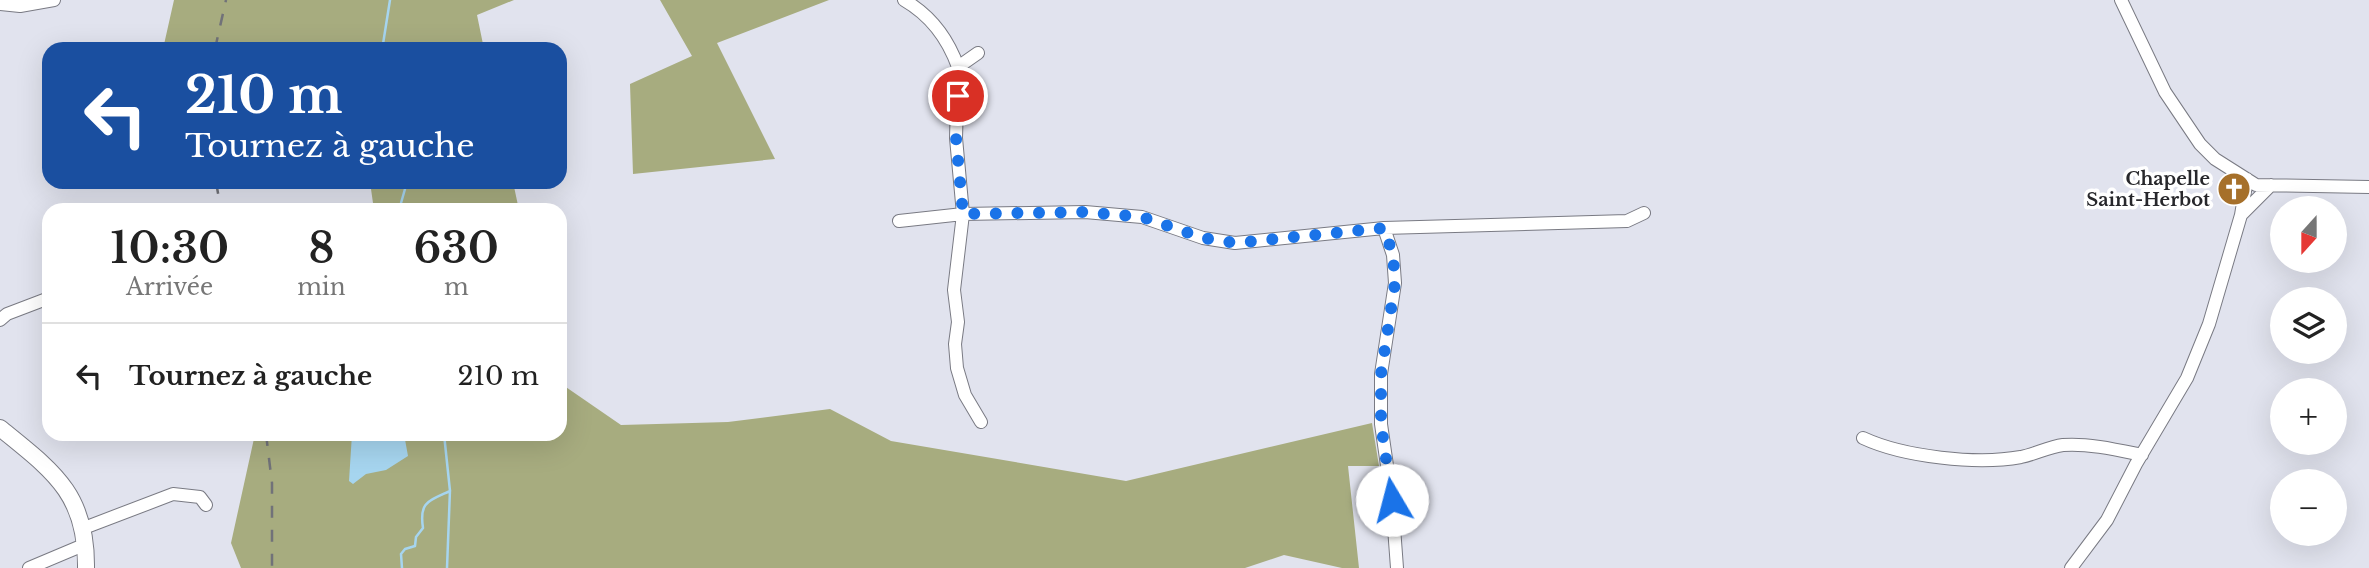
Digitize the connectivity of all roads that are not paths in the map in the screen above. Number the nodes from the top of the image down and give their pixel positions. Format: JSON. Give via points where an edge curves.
{"nodes":[{"id":1,"x":54,"y":0,"type":"edge"},
{"id":2,"x":904,"y":0,"type":"edge"},
{"id":3,"x":2121,"y":0,"type":"edge"},
{"id":4,"x":0,"y":5,"type":"edge"},
{"id":5,"x":978,"y":53,"type":"dead end"},
{"id":6,"x":958,"y":67,"type":"junction"},
{"id":7,"x":2251,"y":182,"type":"junction"},
{"id":8,"x":2270,"y":185,"type":"junction"},
{"id":9,"x":2369,"y":187,"type":"edge"},
{"id":10,"x":1644,"y":213,"type":"dead end"},
{"id":11,"x":963,"y":214,"type":"junction"},
{"id":12,"x":2241,"y":215,"type":"junction"},
{"id":13,"x":899,"y":221,"type":"dead end"},
{"id":14,"x":1384,"y":228,"type":"junction"},
{"id":15,"x":42,"y":301,"type":"edge"},
{"id":16,"x":0,"y":320,"type":"edge"},
{"id":17,"x":981,"y":422,"type":"dead end"},
{"id":18,"x":0,"y":428,"type":"edge"},
{"id":19,"x":1863,"y":438,"type":"dead end"},
{"id":20,"x":2142,"y":455,"type":"junction"},
{"id":21,"x":206,"y":505,"type":"dead end"},
{"id":22,"x":85,"y":536,"type":"junction"},
{"id":23,"x":29,"y":568,"type":"edge"},
{"id":24,"x":86,"y":568,"type":"edge"},
{"id":25,"x":1397,"y":568,"type":"edge"},
{"id":26,"x":2071,"y":568,"type":"edge"}],
"edges":[{"from":1,"to":4,"type":"street"},
{"from":2,"to":6,"type":"street","via":[[927,16]]},
{"from":3,"to":7,"type":"street","via":[[2185,124],[2215,159]]},
{"from":5,"to":6,"type":"street"},
{"from":6,"to":11,"type":"street","via":[[956,138]]},
{"from":7,"to":8,"type":"street"},
{"from":7,"to":12,"type":"street"},
{"from":8,"to":9,"type":"street"},
{"from":8,"to":12,"type":"street"},
{"from":10,"to":14,"type":"street","via":[[1627,221]]},
{"from":11,"to":13,"type":"street"},
{"from":11,"to":14,"type":"street","via":[[1085,212],[1142,217],[1203,238],[1235,243]]},
{"from":11,"to":17,"type":"street","via":[[954,290],[957,368],[965,395]]},
{"from":12,"to":20,"type":"street","via":[[2205,335],[2187,378]]},
{"from":14,"to":25,"type":"street","via":[[1393,255],[1395,283],[1381,374],[1381,424]]},
{"from":15,"to":16,"type":"street"},
{"from":18,"to":22,"type":"main road","via":[[60,481],[73,500]]},
{"from":19,"to":20,"type":"street","via":[[1903,450],[1984,459],[2020,457],[2061,445]]},
{"from":20,"to":26,"type":"street","via":[[2107,520]]},
{"from":21,"to":22,"type":"street","via":[[200,497],[173,494]]},
{"from":22,"to":23,"type":"street"},
{"from":22,"to":24,"type":"main road"}]}
